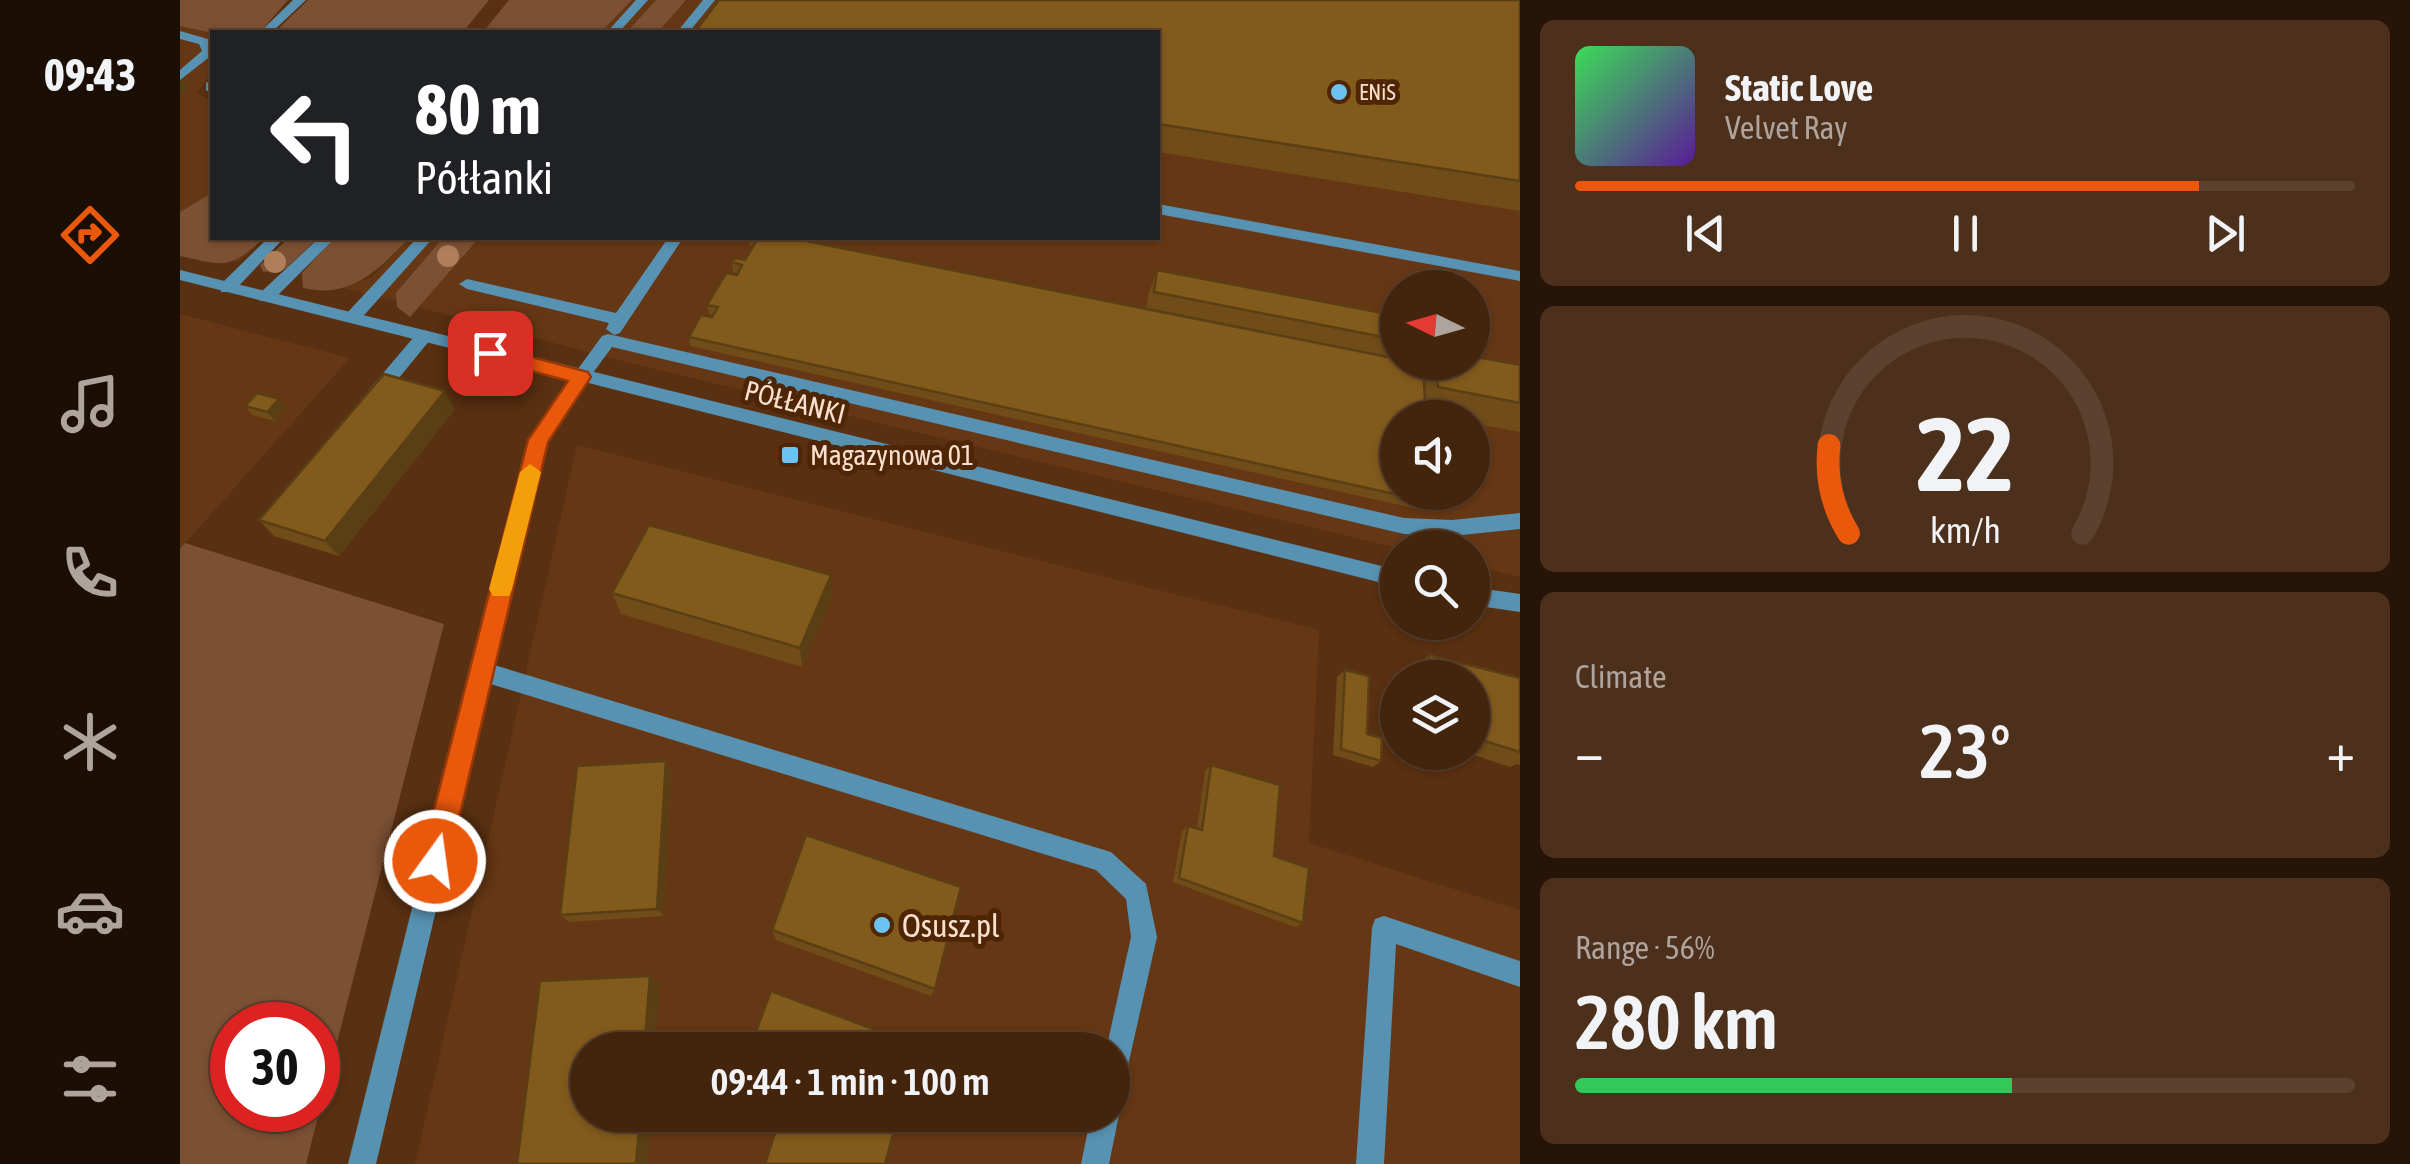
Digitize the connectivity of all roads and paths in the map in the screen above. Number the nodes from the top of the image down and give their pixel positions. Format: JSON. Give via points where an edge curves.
{"nodes":[{"id":1,"x":300,"y":0,"type":"edge"},
{"id":2,"x":642,"y":0,"type":"edge"},
{"id":3,"x":708,"y":0,"type":"edge"},
{"id":4,"x":268,"y":30,"type":"edge"},
{"id":5,"x":615,"y":30,"type":"edge"},
{"id":6,"x":686,"y":30,"type":"edge"},
{"id":7,"x":180,"y":35,"type":"edge"},
{"id":8,"x":180,"y":76,"type":"edge"},
{"id":9,"x":1160,"y":209,"type":"edge"},
{"id":10,"x":274,"y":240,"type":"edge"},
{"id":11,"x":326,"y":240,"type":"edge"},
{"id":12,"x":423,"y":240,"type":"edge"},
{"id":13,"x":674,"y":240,"type":"edge"},
{"id":14,"x":180,"y":275,"type":"edge"},
{"id":15,"x":1520,"y":276,"type":"edge"},
{"id":16,"x":466,"y":284,"type":"dead end"},
{"id":17,"x":227,"y":288,"type":"junction"},
{"id":18,"x":266,"y":297,"type":"junction"},
{"id":19,"x":352,"y":318,"type":"junction"},
{"id":20,"x":620,"y":320,"type":"junction"},
{"id":21,"x":424,"y":336,"type":"junction"},
{"id":22,"x":608,"y":340,"type":"junction"},
{"id":23,"x":581,"y":377,"type":"junction"},
{"id":24,"x":365,"y":407,"type":"edge"},
{"id":25,"x":1520,"y":522,"type":"edge"},
{"id":26,"x":1380,"y":575,"type":"edge"},
{"id":27,"x":1490,"y":599,"type":"edge"},
{"id":28,"x":1520,"y":603,"type":"edge"},
{"id":29,"x":481,"y":671,"type":"junction"},
{"id":30,"x":1520,"y":974,"type":"edge"},
{"id":31,"x":1123,"y":1032,"type":"edge"},
{"id":32,"x":1102,"y":1132,"type":"edge"},
{"id":33,"x":362,"y":1164,"type":"edge"},
{"id":34,"x":1095,"y":1164,"type":"edge"},
{"id":35,"x":1370,"y":1164,"type":"edge"}],
"edges":[{"from":1,"to":4,"type":"street"},
{"from":2,"to":5,"type":"street"},
{"from":3,"to":6,"type":"street"},
{"from":7,"to":8,"type":"street","via":[[204,42],[208,52]]},
{"from":9,"to":15,"type":"street"},
{"from":10,"to":17,"type":"street"},
{"from":11,"to":18,"type":"street"},
{"from":12,"to":19,"type":"street"},
{"from":13,"to":20,"type":"street"},
{"from":14,"to":17,"type":"street","name":"PÓŁŁANKI"},
{"from":16,"to":20,"type":"street"},
{"from":17,"to":18,"type":"street","name":"PÓŁŁANKI"},
{"from":18,"to":19,"type":"street","name":"PÓŁŁANKI"},
{"from":19,"to":21,"type":"street","name":"PÓŁŁANKI"},
{"from":20,"to":22,"type":"street"},
{"from":21,"to":23,"type":"street","name":"PÓŁŁANKI"},
{"from":21,"to":24,"type":"street"},
{"from":22,"to":23,"type":"street"},
{"from":22,"to":25,"type":"street","via":[[1404,526]]},
{"from":23,"to":26,"type":"street","name":"PÓŁŁANKI"},
{"from":23,"to":29,"type":"street","via":[[538,440]]},
{"from":27,"to":28,"type":"street"},
{"from":29,"to":31,"type":"street","via":[[1103,860],[1137,894],[1144,937]]},
{"from":29,"to":33,"type":"street"},
{"from":30,"to":35,"type":"street","via":[[1384,928]]},
{"from":32,"to":34,"type":"street"}]}
